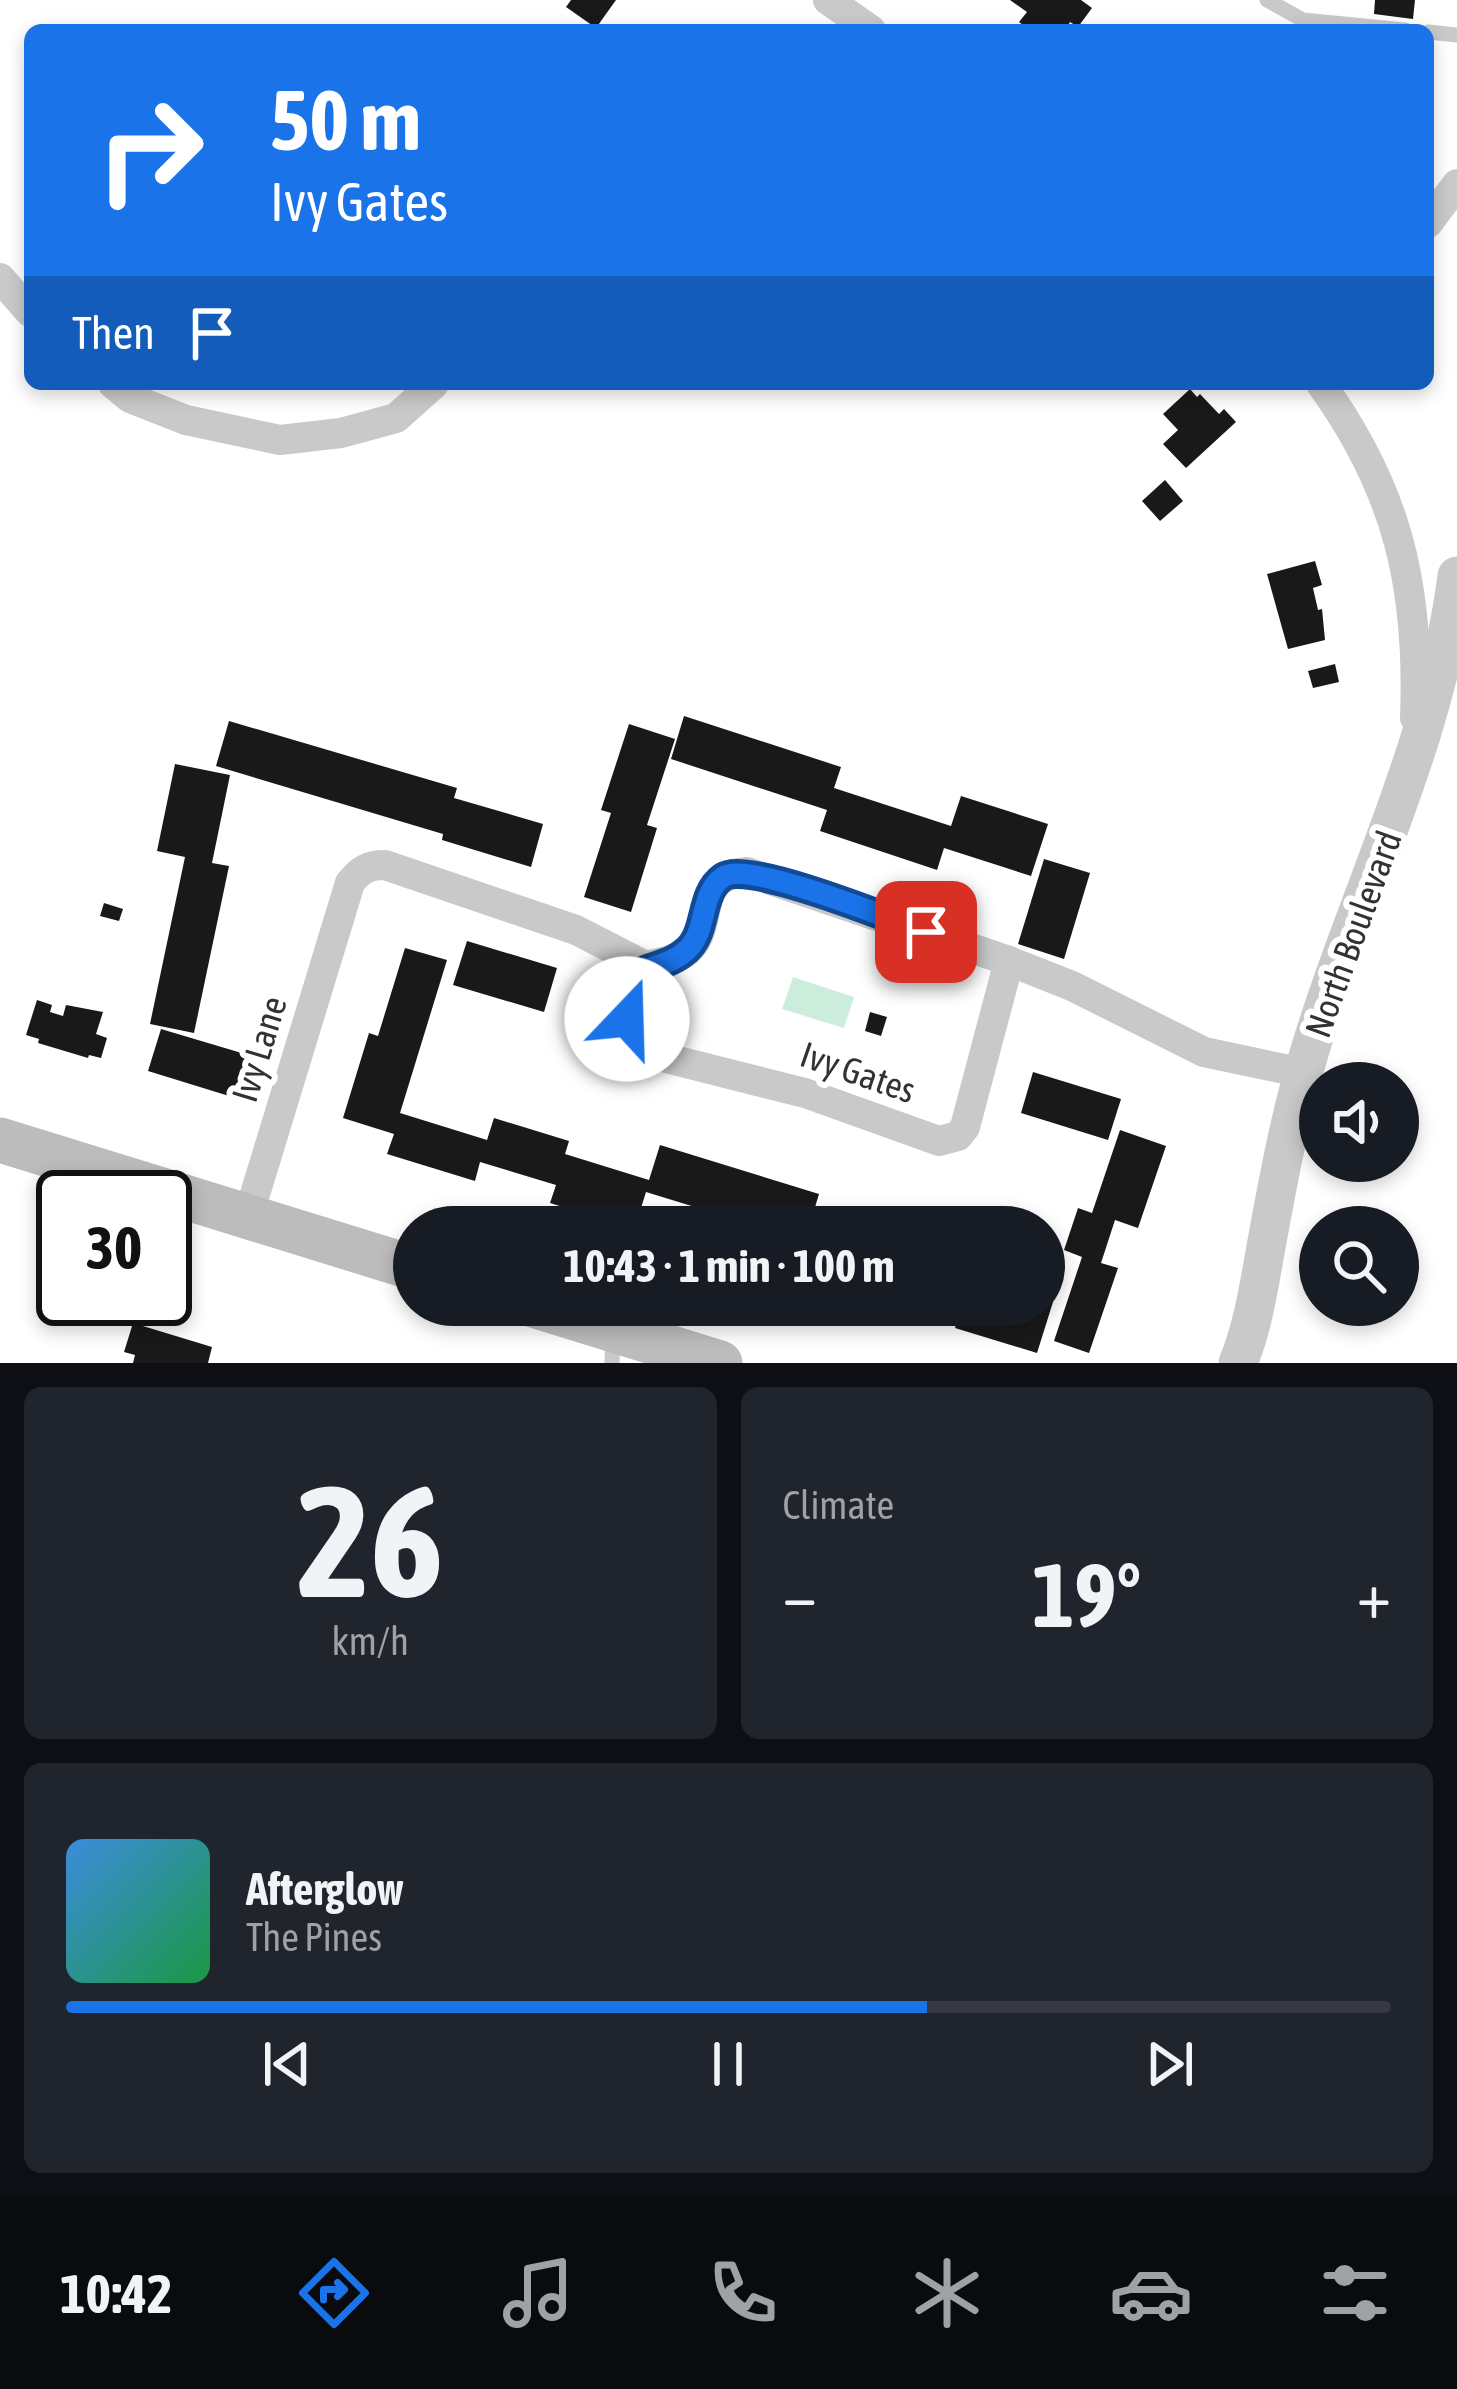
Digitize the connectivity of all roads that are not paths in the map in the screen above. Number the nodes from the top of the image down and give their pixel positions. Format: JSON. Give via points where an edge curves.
{"nodes":[{"id":1,"x":828,"y":0,"type":"edge"},
{"id":2,"x":1267,"y":0,"type":"edge"},
{"id":3,"x":862,"y":24,"type":"edge"},
{"id":4,"x":1344,"y":24,"type":"edge"},
{"id":5,"x":1457,"y":184,"type":"edge"},
{"id":6,"x":1434,"y":215,"type":"edge"},
{"id":7,"x":0,"y":278,"type":"edge"},
{"id":8,"x":24,"y":305,"type":"edge"},
{"id":9,"x":120,"y":390,"type":"edge"},
{"id":10,"x":427,"y":390,"type":"edge"},
{"id":11,"x":1325,"y":390,"type":"edge"},
{"id":12,"x":1457,"y":576,"type":"edge"},
{"id":13,"x":1414,"y":760,"type":"junction"},
{"id":14,"x":1009,"y":961,"type":"junction"},
{"id":15,"x":646,"y":966,"type":"junction"},
{"id":16,"x":1307,"y":1062,"type":"edge"},
{"id":17,"x":1299,"y":1071,"type":"edge"},
{"id":18,"x":1299,"y":1096,"type":"edge"},
{"id":19,"x":0,"y":1140,"type":"edge"},
{"id":20,"x":248,"y":1216,"type":"junction"},
{"id":21,"x":393,"y":1261,"type":"edge"},
{"id":22,"x":574,"y":1326,"type":"edge"},
{"id":23,"x":613,"y":1346,"type":"edge"},
{"id":24,"x":720,"y":1363,"type":"edge"},
{"id":25,"x":1238,"y":1363,"type":"edge"}],
"edges":[{"from":1,"to":3,"type":"street"},
{"from":2,"to":4,"type":"lane","via":[[1303,20]]},
{"from":5,"to":6,"type":"street"},
{"from":7,"to":8,"type":"street"},
{"from":9,"to":10,"type":"street","via":[[186,420],[280,440],[396,418]]},
{"from":11,"to":13,"type":"street","via":[[1376,472],[1395,521],[1412,621]]},
{"from":12,"to":13,"type":"street","name":"North Boulevard"},
{"from":13,"to":16,"type":"street","name":"North Boulevard"},
{"from":14,"to":15,"type":"street","via":[[732,872],[711,889],[696,940],[682,955]]},
{"from":14,"to":15,"type":"street","name":"Ivy Gates","via":[[965,1126],[939,1141],[646,1049],[627,1019],[627,1001]]},
{"from":14,"to":17,"type":"street","via":[[1190,1046]]},
{"from":15,"to":20,"type":"street","name":"Ivy Lane","via":[[576,930],[385,865],[359,872]]},
{"from":18,"to":25,"type":"street","name":"North Boulevard"},
{"from":19,"to":20,"type":"main road"},
{"from":20,"to":21,"type":"main road"},
{"from":22,"to":23,"type":"main road"},
{"from":23,"to":24,"type":"main road"}]}
